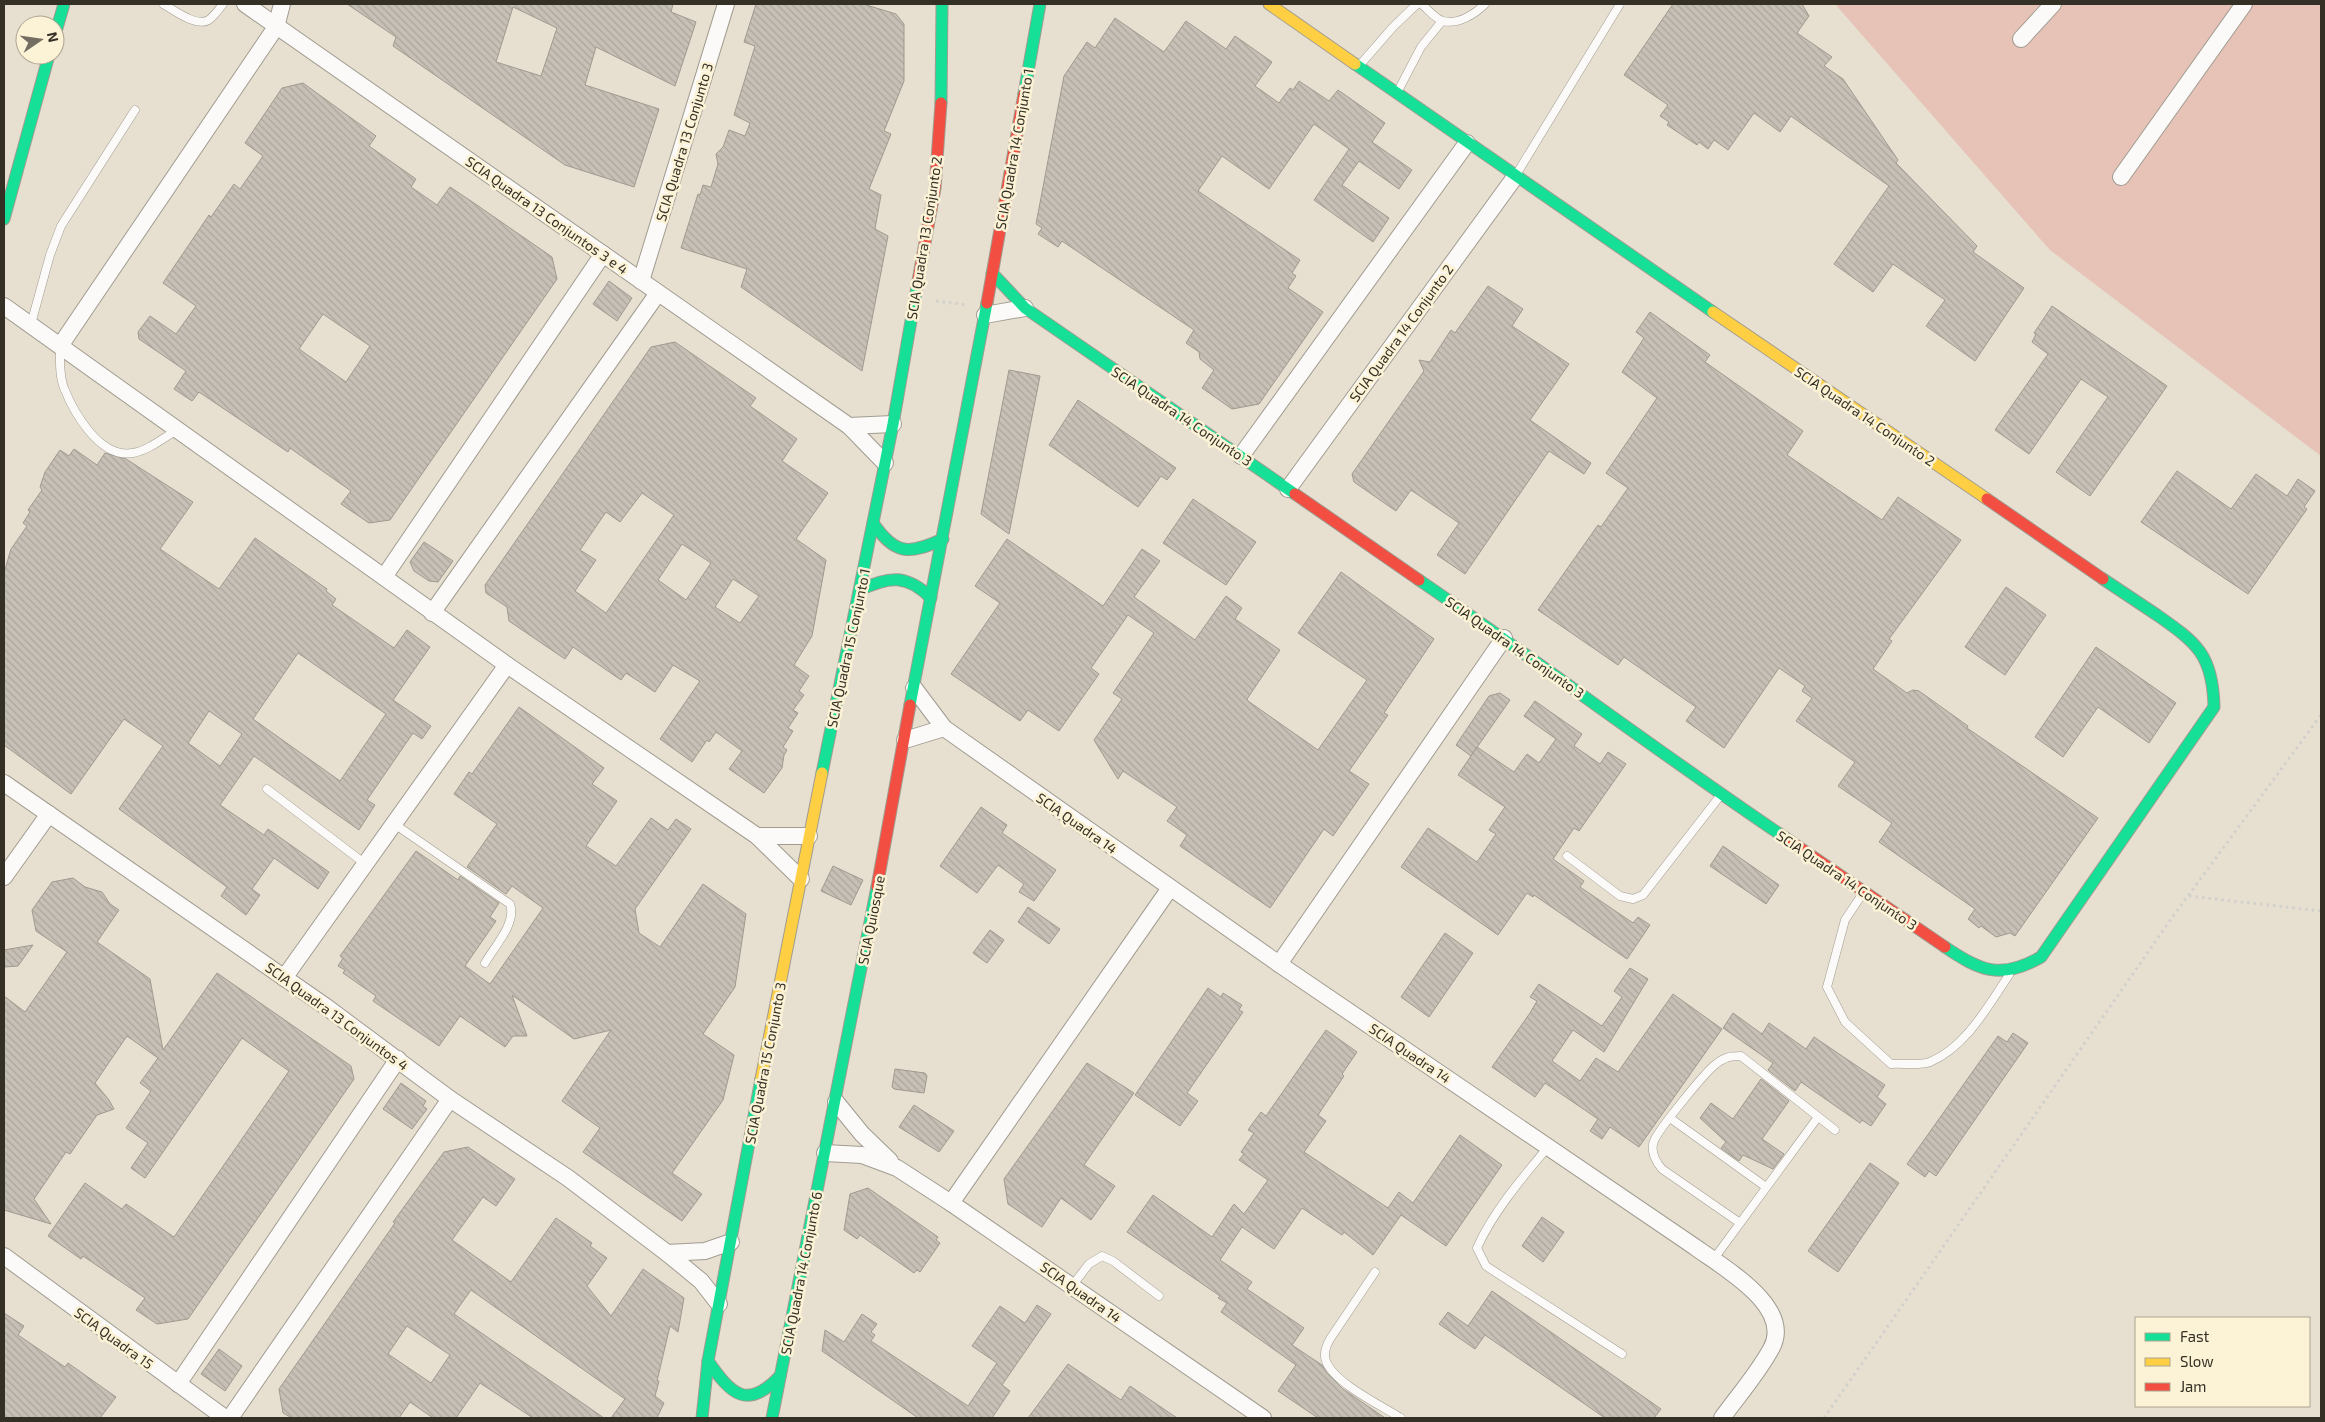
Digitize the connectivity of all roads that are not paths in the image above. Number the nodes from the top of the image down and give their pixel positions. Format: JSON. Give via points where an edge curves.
{"nodes":[{"id":1,"x":163,"y":4,"type":"edge"},
{"id":2,"x":223,"y":4,"type":"edge"},
{"id":3,"x":245,"y":4,"type":"edge"},
{"id":4,"x":282,"y":4,"type":"edge"},
{"id":5,"x":726,"y":4,"type":"edge"},
{"id":6,"x":1040,"y":4,"type":"edge"},
{"id":7,"x":1269,"y":4,"type":"edge"},
{"id":8,"x":1419,"y":4,"type":"edge"},
{"id":9,"x":1485,"y":4,"type":"edge"},
{"id":10,"x":1620,"y":4,"type":"edge"},
{"id":11,"x":2053,"y":4,"type":"edge"},
{"id":12,"x":2244,"y":4,"type":"edge"},
{"id":13,"x":938,"y":6,"type":"edge"},
{"id":14,"x":1442,"y":21,"type":"junction"},
{"id":15,"x":276,"y":27,"type":"junction"},
{"id":16,"x":2021,"y":40,"type":"dead end"},
{"id":17,"x":47,"y":65,"type":"edge"},
{"id":18,"x":1359,"y":66,"type":"junction"},
{"id":19,"x":1397,"y":93,"type":"junction"},
{"id":20,"x":135,"y":110,"type":"dead end"},
{"id":21,"x":1467,"y":143,"type":"junction"},
{"id":22,"x":1515,"y":177,"type":"junction"},
{"id":23,"x":2121,"y":177,"type":"dead end"},
{"id":24,"x":4,"y":219,"type":"edge"},
{"id":25,"x":603,"y":254,"type":"junction"},
{"id":26,"x":992,"y":273,"type":"junction"},
{"id":27,"x":641,"y":281,"type":"junction"},
{"id":28,"x":658,"y":294,"type":"junction"},
{"id":29,"x":4,"y":306,"type":"edge"},
{"id":30,"x":1025,"y":308,"type":"junction"},
{"id":31,"x":986,"y":311,"type":"junction"},
{"id":32,"x":31,"y":324,"type":"junction"},
{"id":33,"x":60,"y":346,"type":"junction"},
{"id":34,"x":893,"y":424,"type":"junction"},
{"id":35,"x":849,"y":426,"type":"junction"},
{"id":36,"x":177,"y":430,"type":"junction"},
{"id":37,"x":890,"y":440,"type":"joint"},
{"id":38,"x":1240,"y":456,"type":"junction"},
{"id":39,"x":885,"y":463,"type":"junction"},
{"id":40,"x":1288,"y":489,"type":"junction"},
{"id":41,"x":873,"y":522,"type":"junction"},
{"id":42,"x":943,"y":538,"type":"junction"},
{"id":43,"x":384,"y":577,"type":"junction"},
{"id":44,"x":860,"y":590,"type":"junction"},
{"id":45,"x":932,"y":598,"type":"junction"},
{"id":46,"x":432,"y":613,"type":"junction"},
{"id":47,"x":1504,"y":638,"type":"junction"},
{"id":48,"x":507,"y":666,"type":"junction"},
{"id":49,"x":914,"y":688,"type":"junction"},
{"id":50,"x":944,"y":728,"type":"junction"},
{"id":51,"x":905,"y":740,"type":"junction"},
{"id":52,"x":4,"y":783,"type":"edge"},
{"id":53,"x":267,"y":790,"type":"dead end"},
{"id":54,"x":1721,"y":794,"type":"junction"},
{"id":55,"x":50,"y":814,"type":"junction"},
{"id":56,"x":393,"y":823,"type":"junction"},
{"id":57,"x":756,"y":836,"type":"junction"},
{"id":58,"x":809,"y":836,"type":"junction"},
{"id":59,"x":806,"y":855,"type":"joint"},
{"id":60,"x":1566,"y":856,"type":"dead end"},
{"id":61,"x":364,"y":863,"type":"junction"},
{"id":62,"x":4,"y":877,"type":"edge"},
{"id":63,"x":801,"y":879,"type":"junction"},
{"id":64,"x":1170,"y":888,"type":"junction"},
{"id":65,"x":1864,"y":892,"type":"junction"},
{"id":66,"x":485,"y":963,"type":"dead end"},
{"id":67,"x":1279,"y":964,"type":"junction"},
{"id":68,"x":2011,"y":971,"type":"junction"},
{"id":69,"x":284,"y":978,"type":"junction"},
{"id":70,"x":398,"y":1059,"type":"junction"},
{"id":71,"x":450,"y":1098,"type":"junction"},
{"id":72,"x":836,"y":1102,"type":"junction"},
{"id":73,"x":1818,"y":1117,"type":"junction"},
{"id":74,"x":1670,"y":1118,"type":"junction"},
{"id":75,"x":830,"y":1128,"type":"joint"},
{"id":76,"x":1835,"y":1130,"type":"dead end"},
{"id":77,"x":1548,"y":1147,"type":"junction"},
{"id":78,"x":825,"y":1153,"type":"junction"},
{"id":79,"x":897,"y":1168,"type":"junction"},
{"id":80,"x":1766,"y":1187,"type":"junction"},
{"id":81,"x":951,"y":1203,"type":"junction"},
{"id":82,"x":1740,"y":1223,"type":"junction"},
{"id":83,"x":731,"y":1242,"type":"junction"},
{"id":84,"x":667,"y":1253,"type":"junction"},
{"id":85,"x":4,"y":1256,"type":"edge"},
{"id":86,"x":1713,"y":1260,"type":"junction"},
{"id":87,"x":1375,"y":1272,"type":"dead end"},
{"id":88,"x":1072,"y":1286,"type":"junction"},
{"id":89,"x":1159,"y":1296,"type":"dead end"},
{"id":90,"x":719,"y":1304,"type":"junction"},
{"id":91,"x":1622,"y":1354,"type":"dead end"},
{"id":92,"x":708,"y":1361,"type":"junction"},
{"id":93,"x":780,"y":1376,"type":"junction"},
{"id":94,"x":178,"y":1384,"type":"junction"},
{"id":95,"x":225,"y":1418,"type":"edge"},
{"id":96,"x":230,"y":1418,"type":"edge"},
{"id":97,"x":702,"y":1418,"type":"edge"},
{"id":98,"x":772,"y":1418,"type":"edge"},
{"id":99,"x":1263,"y":1418,"type":"edge"},
{"id":100,"x":1401,"y":1418,"type":"edge"},
{"id":101,"x":1722,"y":1418,"type":"edge"}],
"edges":[{"from":1,"to":2,"type":"lane","via":[[204,22]]},
{"from":3,"to":15,"type":"street","name":"SCIA Quadra 13 Conjuntos 3 e 4"},
{"from":4,"to":15,"type":"street"},
{"from":5,"to":27,"type":"street","name":"SCIA Quadra 13 Conjunto 3"},
{"from":6,"to":26,"type":"main road","name":"SCIA Quadra 14 Conjunto 1"},
{"from":7,"to":18,"type":"main road","name":"SCIA Quadra 14 Conjunto 2"},
{"from":8,"to":14,"type":"lane"},
{"from":8,"to":18,"type":"lane","via":[[1393,27]]},
{"from":9,"to":14,"type":"lane","via":[[1459,20]]},
{"from":10,"to":22,"type":"lane"},
{"from":11,"to":16,"type":"street"},
{"from":12,"to":23,"type":"street"},
{"from":13,"to":34,"type":"main road","name":"SCIA Quadra 13 Conjunto 2","via":[[941,114],[935,188]]},
{"from":14,"to":19,"type":"lane","via":[[1422,48]]},
{"from":15,"to":25,"type":"street","name":"SCIA Quadra 13 Conjuntos 3 e 4"},
{"from":15,"to":33,"type":"street"},
{"from":17,"to":24,"type":"main road"},
{"from":18,"to":19,"type":"main road","name":"SCIA Quadra 14 Conjunto 2"},
{"from":19,"to":21,"type":"main road","name":"SCIA Quadra 14 Conjunto 2"},
{"from":20,"to":32,"type":"lane","via":[[61,226]]},
{"from":21,"to":22,"type":"main road","name":"SCIA Quadra 14 Conjunto 2"},
{"from":21,"to":38,"type":"street"},
{"from":22,"to":40,"type":"street","name":"SCIA Quadra 14 Conjunto 2"},
{"from":22,"to":68,"type":"main road","name":"SCIA Quadra 14 Conjunto 2","via":[[2190,638],[2208,662],[2214,683],[2214,707],[2041,957],[2024,968]]},
{"from":25,"to":27,"type":"street","name":"SCIA Quadra 13 Conjuntos 3 e 4"},
{"from":25,"to":43,"type":"street"},
{"from":26,"to":30,"type":"main road","name":"SCIA Quadra 14 Conjunto 3"},
{"from":26,"to":31,"type":"main road","name":"SCIA Quadra 14 Conjunto 1"},
{"from":27,"to":28,"type":"street","name":"SCIA Quadra 13 Conjuntos 3 e 4"},
{"from":28,"to":35,"type":"street","name":"SCIA Quadra 13 Conjuntos 3 e 4"},
{"from":28,"to":46,"type":"street"},
{"from":29,"to":32,"type":"street"},
{"from":30,"to":31,"type":"street"},
{"from":30,"to":38,"type":"main road","name":"SCIA Quadra 14 Conjunto 3"},
{"from":31,"to":42,"type":"main road"},
{"from":32,"to":33,"type":"street"},
{"from":33,"to":36,"type":"street"},
{"from":33,"to":36,"type":"lane","via":[[64,388],[79,420],[95,439],[108,448],[130,453],[146,449]]},
{"from":34,"to":35,"type":"street"},
{"from":34,"to":37,"type":"main road","name":"SCIA Quadra 13 Conjunto 2"},
{"from":35,"to":39,"type":"street","name":"SCIA Quadra 13 Conjuntos 3 e 4"},
{"from":36,"to":43,"type":"street"},
{"from":37,"to":39,"type":"main road","name":"SCIA Quadra 15 Conjunto 1"},
{"from":38,"to":40,"type":"main road","name":"SCIA Quadra 14 Conjunto 3"},
{"from":39,"to":41,"type":"main road","name":"SCIA Quadra 15 Conjunto 1"},
{"from":40,"to":47,"type":"main road","name":"SCIA Quadra 14 Conjunto 3"},
{"from":41,"to":42,"type":"main road","via":[[883,539],[894,548],[910,551]]},
{"from":41,"to":44,"type":"main road","name":"SCIA Quadra 15 Conjunto 1"},
{"from":42,"to":45,"type":"main road"},
{"from":43,"to":46,"type":"street"},
{"from":44,"to":45,"type":"main road","via":[[875,582],[892,579],[911,581]]},
{"from":44,"to":58,"type":"main road","name":"SCIA Quadra 15 Conjunto 1"},
{"from":45,"to":49,"type":"main road"},
{"from":46,"to":48,"type":"street"},
{"from":47,"to":54,"type":"main road","name":"SCIA Quadra 14 Conjunto 3"},
{"from":47,"to":67,"type":"street"},
{"from":48,"to":56,"type":"street"},
{"from":48,"to":57,"type":"street"},
{"from":49,"to":50,"type":"street","name":"SCIA Quadra 14"},
{"from":49,"to":51,"type":"main road","name":"SCIA Quiosque"},
{"from":50,"to":51,"type":"street"},
{"from":50,"to":64,"type":"street","name":"SCIA Quadra 14"},
{"from":51,"to":72,"type":"main road","name":"SCIA Quiosque"},
{"from":52,"to":55,"type":"street","name":"SCIA Quadra 13 Conjuntos 4"},
{"from":53,"to":61,"type":"lane"},
{"from":54,"to":60,"type":"lane","via":[[1643,895],[1633,899],[1620,896]]},
{"from":54,"to":65,"type":"main road","name":"SCIA Quadra 14 Conjunto 3"},
{"from":55,"to":62,"type":"street"},
{"from":55,"to":69,"type":"street","name":"SCIA Quadra 13 Conjuntos 4"},
{"from":56,"to":61,"type":"street"},
{"from":56,"to":66,"type":"lane","via":[[510,904],[511,920]]},
{"from":57,"to":58,"type":"street"},
{"from":57,"to":63,"type":"street"},
{"from":58,"to":59,"type":"main road","name":"SCIA Quadra 15 Conjunto 1"},
{"from":59,"to":63,"type":"main road","name":"SCIA Quadra 15 Conjunto 3"},
{"from":61,"to":69,"type":"street"},
{"from":63,"to":83,"type":"main road","name":"SCIA Quadra 15 Conjunto 3"},
{"from":64,"to":67,"type":"street","name":"SCIA Quadra 14"},
{"from":64,"to":81,"type":"street"},
{"from":65,"to":68,"type":"main road","name":"SCIA Quadra 14 Conjunto 3","via":[[1969,963],[1990,971]]},
{"from":65,"to":68,"type":"lane","via":[[1845,920],[1827,988],[1845,1022],[1891,1064],[1928,1063],[1951,1049],[1982,1016]]},
{"from":67,"to":77,"type":"street","name":"SCIA Quadra 14"},
{"from":69,"to":70,"type":"street","name":"SCIA Quadra 13 Conjuntos 4"},
{"from":70,"to":71,"type":"street","name":"SCIA Quadra 13 Conjuntos 4"},
{"from":70,"to":94,"type":"street"},
{"from":71,"to":84,"type":"street","name":"SCIA Quadra 13 Conjuntos 4","via":[[568,1178]]},
{"from":71,"to":96,"type":"street"},
{"from":72,"to":75,"type":"main road","name":"SCIA Quiosque"},
{"from":72,"to":79,"type":"street","name":"SCIA Quadra 14","via":[[862,1134]]},
{"from":73,"to":74,"type":"lane","via":[[1741,1056],[1729,1056],[1714,1065]]},
{"from":73,"to":76,"type":"lane"},
{"from":73,"to":80,"type":"lane"},
{"from":74,"to":80,"type":"lane"},
{"from":74,"to":82,"type":"lane","via":[[1653,1142],[1655,1160],[1672,1178]]},
{"from":75,"to":78,"type":"main road","name":"SCIA Quadra 14 Conjunto 6"},
{"from":77,"to":86,"type":"street","name":"SCIA Quadra 14"},
{"from":77,"to":91,"type":"lane","via":[[1483,1235],[1477,1248],[1486,1266]]},
{"from":78,"to":79,"type":"street","name":"SCIA Quadra 14","via":[[862,1155]]},
{"from":78,"to":93,"type":"main road","name":"SCIA Quadra 14 Conjunto 6"},
{"from":79,"to":81,"type":"street","name":"SCIA Quadra 14"},
{"from":80,"to":82,"type":"lane"},
{"from":81,"to":88,"type":"street","name":"SCIA Quadra 14"},
{"from":82,"to":86,"type":"lane"},
{"from":83,"to":84,"type":"street","via":[[705,1250]]},
{"from":83,"to":90,"type":"main road","name":"SCIA Quadra 15 Conjunto 3"},
{"from":84,"to":90,"type":"street","name":"SCIA Quadra 13 Conjuntos 4"},
{"from":85,"to":94,"type":"street","name":"SCIA Quadra 15"},
{"from":86,"to":101,"type":"street","name":"SCIA Quadra 14","via":[[1756,1292],[1769,1310],[1776,1328],[1772,1348]]},
{"from":87,"to":100,"type":"lane","via":[[1330,1339],[1325,1349],[1326,1361],[1347,1384]]},
{"from":88,"to":89,"type":"lane","via":[[1089,1264],[1102,1256]]},
{"from":88,"to":99,"type":"street","name":"SCIA Quadra 14"},
{"from":90,"to":92,"type":"main road","name":"SCIA Quadra 15 Conjunto 3"},
{"from":92,"to":93,"type":"main road","via":[[722,1382],[735,1393],[747,1396],[769,1391]]},
{"from":92,"to":97,"type":"main road","name":"SCIA Quadra 15 Conjunto 3"},
{"from":93,"to":98,"type":"main road","name":"SCIA Quadra 14 Conjunto 6"},
{"from":94,"to":95,"type":"street","name":"SCIA Quadra 15"}]}
